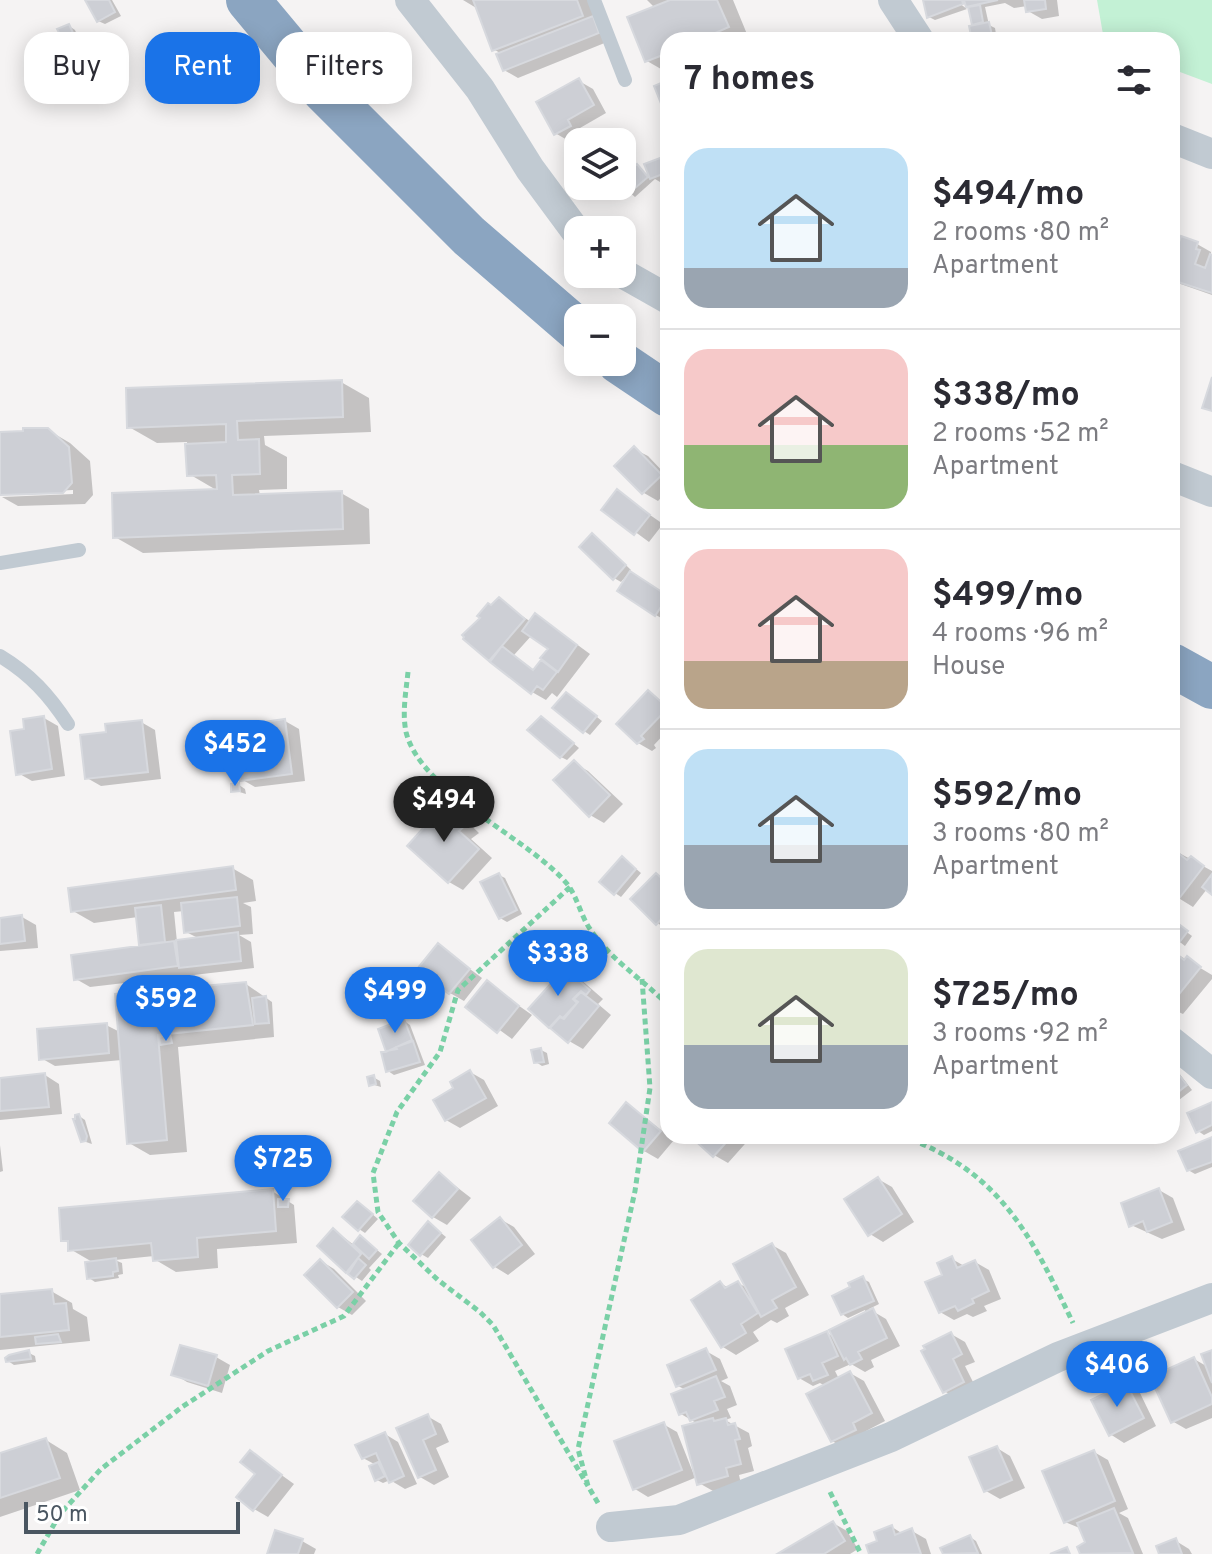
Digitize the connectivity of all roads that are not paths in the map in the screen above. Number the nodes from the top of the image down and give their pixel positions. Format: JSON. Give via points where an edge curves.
{"nodes":[{"id":1,"x":248,"y":0,"type":"edge"},
{"id":2,"x":410,"y":0,"type":"edge"},
{"id":3,"x":594,"y":0,"type":"edge"},
{"id":4,"x":893,"y":0,"type":"edge"},
{"id":5,"x":914,"y":32,"type":"edge"},
{"id":6,"x":625,"y":80,"type":"dead end"},
{"id":7,"x":1180,"y":141,"type":"edge"},
{"id":8,"x":1212,"y":154,"type":"edge"},
{"id":9,"x":565,"y":216,"type":"edge"},
{"id":10,"x":636,"y":281,"type":"edge"},
{"id":11,"x":660,"y":294,"type":"edge"},
{"id":12,"x":564,"y":319,"type":"edge"},
{"id":13,"x":636,"y":373,"type":"edge"},
{"id":14,"x":660,"y":390,"type":"edge"},
{"id":15,"x":1180,"y":479,"type":"edge"},
{"id":16,"x":1212,"y":492,"type":"edge"},
{"id":17,"x":79,"y":550,"type":"dead end"},
{"id":18,"x":0,"y":563,"type":"edge"},
{"id":19,"x":0,"y":656,"type":"edge"},
{"id":20,"x":1180,"y":669,"type":"edge"},
{"id":21,"x":1212,"y":687,"type":"edge"},
{"id":22,"x":68,"y":724,"type":"dead end"},
{"id":23,"x":1180,"y":1048,"type":"edge"},
{"id":24,"x":1212,"y":1074,"type":"edge"},
{"id":25,"x":1212,"y":1298,"type":"edge"},
{"id":26,"x":611,"y":1527,"type":"road end"}],
"edges":[{"from":1,"to":12,"type":"highway","via":[[324,91],[446,214]]},
{"from":2,"to":9,"type":"street","via":[[480,89]]},
{"from":3,"to":6,"type":"lane"},
{"from":4,"to":5,"type":"street"},
{"from":7,"to":8,"type":"street"},
{"from":10,"to":11,"type":"street"},
{"from":13,"to":14,"type":"highway"},
{"from":15,"to":16,"type":"street"},
{"from":17,"to":18,"type":"lane"},
{"from":19,"to":22,"type":"lane","via":[[49,694]]},
{"from":20,"to":21,"type":"highway"},
{"from":23,"to":24,"type":"street"},
{"from":25,"to":26,"type":"street","via":[[1058,1357],[891,1437],[679,1520]]}]}
